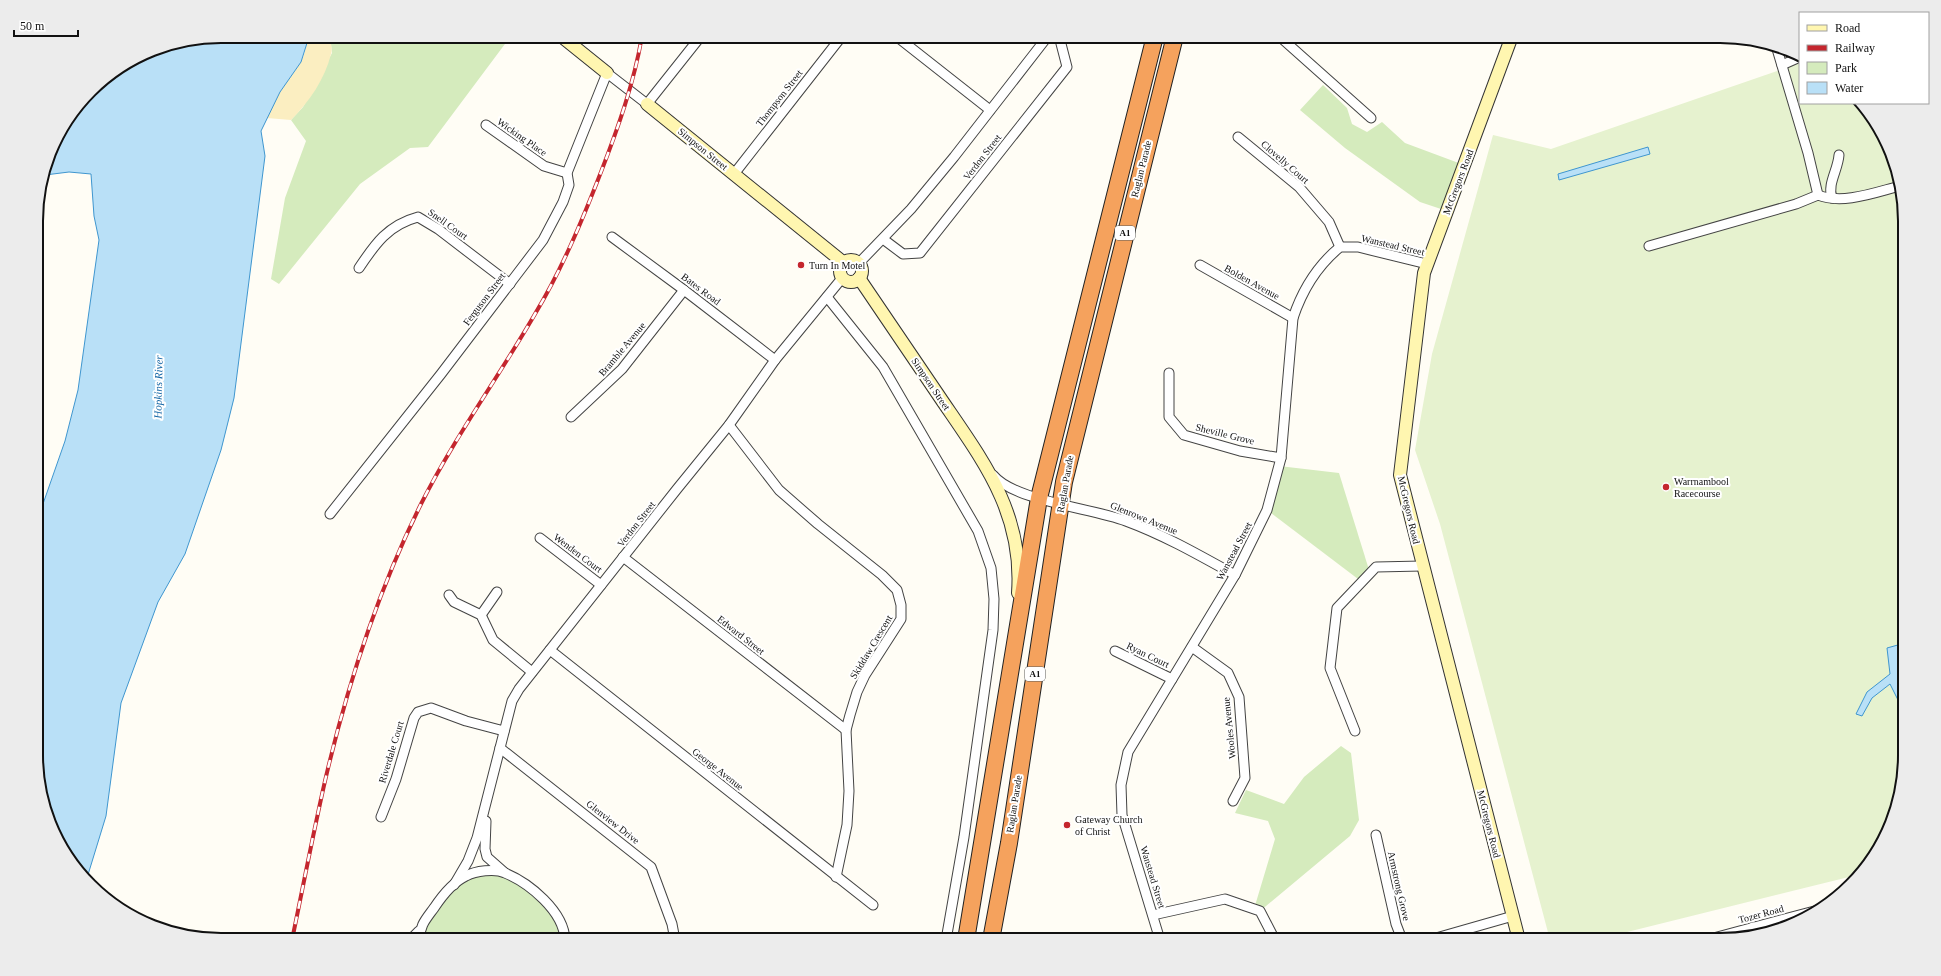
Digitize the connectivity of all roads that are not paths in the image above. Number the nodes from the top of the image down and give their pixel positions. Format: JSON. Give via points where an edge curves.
{"nodes":[{"id":1,"x":570,"y":43,"type":"edge"},
{"id":2,"x":695,"y":43,"type":"edge"},
{"id":3,"x":837,"y":43,"type":"edge"},
{"id":4,"x":905,"y":43,"type":"edge"},
{"id":5,"x":1043,"y":43,"type":"edge"},
{"id":6,"x":1061,"y":43,"type":"edge"},
{"id":7,"x":1153,"y":43,"type":"edge"},
{"id":8,"x":1173,"y":43,"type":"edge"},
{"id":9,"x":1287,"y":43,"type":"edge"},
{"id":10,"x":1509,"y":43,"type":"edge"},
{"id":11,"x":1778,"y":52,"type":"edge"},
{"id":12,"x":1795,"y":59,"type":"edge"},
{"id":13,"x":1782,"y":65,"type":"junction"},
{"id":14,"x":607,"y":73,"type":"junction"},
{"id":15,"x":647,"y":104,"type":"junction"},
{"id":16,"x":990,"y":110,"type":"junction"},
{"id":17,"x":1371,"y":118,"type":"dead end"},
{"id":18,"x":486,"y":125,"type":"dead end"},
{"id":19,"x":1238,"y":138,"type":"dead end"},
{"id":20,"x":1839,"y":155,"type":"dead end"},
{"id":21,"x":568,"y":173,"type":"junction"},
{"id":22,"x":734,"y":174,"type":"junction"},
{"id":23,"x":1895,"y":187,"type":"edge"},
{"id":24,"x":1818,"y":195,"type":"junction"},
{"id":25,"x":1832,"y":198,"type":"junction"},
{"id":26,"x":612,"y":237,"type":"dead end"},
{"id":27,"x":883,"y":239,"type":"junction"},
{"id":28,"x":1649,"y":246,"type":"dead end"},
{"id":29,"x":1340,"y":247,"type":"junction"},
{"id":30,"x":844,"y":263,"type":"junction"},
{"id":31,"x":859,"y":263,"type":"junction"},
{"id":32,"x":1427,"y":264,"type":"junction"},
{"id":33,"x":1200,"y":265,"type":"dead end"},
{"id":34,"x":358,"y":268,"type":"dead end"},
{"id":35,"x":843,"y":277,"type":"junction"},
{"id":36,"x":859,"y":278,"type":"junction"},
{"id":37,"x":510,"y":284,"type":"junction"},
{"id":38,"x":684,"y":290,"type":"junction"},
{"id":39,"x":827,"y":297,"type":"junction"},
{"id":40,"x":1293,"y":318,"type":"junction"},
{"id":41,"x":775,"y":360,"type":"junction"},
{"id":42,"x":1169,"y":373,"type":"dead end"},
{"id":43,"x":570,"y":417,"type":"dead end"},
{"id":44,"x":729,"y":425,"type":"junction"},
{"id":45,"x":1281,"y":458,"type":"junction"},
{"id":46,"x":989,"y":471,"type":"junction"},
{"id":47,"x":1039,"y":498,"type":"junction"},
{"id":48,"x":1061,"y":504,"type":"junction"},
{"id":49,"x":330,"y":514,"type":"dead end"},
{"id":50,"x":540,"y":538,"type":"dead end"},
{"id":51,"x":623,"y":557,"type":"junction"},
{"id":52,"x":1422,"y":566,"type":"junction"},
{"id":53,"x":1234,"y":575,"type":"junction"},
{"id":54,"x":601,"y":585,"type":"junction"},
{"id":55,"x":497,"y":592,"type":"dead end"},
{"id":56,"x":449,"y":595,"type":"dead end"},
{"id":57,"x":481,"y":615,"type":"junction"},
{"id":58,"x":1013,"y":646,"type":"junction"},
{"id":59,"x":1192,"y":647,"type":"junction"},
{"id":60,"x":550,"y":650,"type":"junction"},
{"id":61,"x":1115,"y":651,"type":"dead end"},
{"id":62,"x":532,"y":672,"type":"junction"},
{"id":63,"x":1172,"y":679,"type":"junction"},
{"id":64,"x":846,"y":730,"type":"junction"},
{"id":65,"x":1355,"y":730,"type":"dead end"},
{"id":66,"x":504,"y":731,"type":"junction"},
{"id":67,"x":500,"y":748,"type":"junction"},
{"id":68,"x":1233,"y":801,"type":"dead end"},
{"id":69,"x":486,"y":803,"type":"junction"},
{"id":70,"x":381,"y":817,"type":"dead end"},
{"id":71,"x":1376,"y":835,"type":"dead end"},
{"id":72,"x":964,"y":837,"type":"junction"},
{"id":73,"x":984,"y":840,"type":"junction"},
{"id":74,"x":1008,"y":843,"type":"junction"},
{"id":75,"x":504,"y":872,"type":"junction"},
{"id":76,"x":836,"y":877,"type":"junction"},
{"id":77,"x":454,"y":885,"type":"junction"},
{"id":78,"x":873,"y":905,"type":"dead end"},
{"id":79,"x":1153,"y":914,"type":"junction"},
{"id":80,"x":1799,"y":915,"type":"edge"},
{"id":81,"x":1513,"y":916,"type":"junction"},
{"id":82,"x":1753,"y":927,"type":"junction"},
{"id":83,"x":1756,"y":930,"type":"edge"},
{"id":84,"x":421,"y":933,"type":"edge"},
{"id":85,"x":563,"y":933,"type":"edge"},
{"id":86,"x":674,"y":933,"type":"edge"},
{"id":87,"x":947,"y":933,"type":"edge"},
{"id":88,"x":967,"y":933,"type":"edge"},
{"id":89,"x":992,"y":933,"type":"edge"},
{"id":90,"x":1158,"y":933,"type":"edge"},
{"id":91,"x":1272,"y":933,"type":"edge"},
{"id":92,"x":1399,"y":933,"type":"edge"},
{"id":93,"x":1454,"y":933,"type":"edge"},
{"id":94,"x":1517,"y":933,"type":"edge"},
{"id":95,"x":1731,"y":933,"type":"edge"}],
"edges":[{"from":1,"to":14,"type":"street","name":"Simpson Street"},
{"from":2,"to":15,"type":"street"},
{"from":3,"to":22,"type":"street","name":"Thompson Street"},
{"from":4,"to":16,"type":"street"},
{"from":5,"to":16,"type":"street"},
{"from":6,"to":27,"type":"street","name":"Verdon Street","via":[[1067,67],[920,253],[904,254]]},
{"from":7,"to":47,"type":"highway","name":"Raglan Parade","number":"A1"},
{"from":8,"to":48,"type":"highway","name":"Raglan Parade","number":"A1","via":[[1076,429]]},
{"from":9,"to":17,"type":"street"},
{"from":10,"to":32,"type":"street","name":"McGregors Road"},
{"from":11,"to":13,"type":"street"},
{"from":12,"to":13,"type":"street"},
{"from":13,"to":24,"type":"street"},
{"from":14,"to":15,"type":"street","name":"Simpson Street"},
{"from":14,"to":21,"type":"street","name":"Ferguson Street"},
{"from":15,"to":22,"type":"street","name":"Simpson Street"},
{"from":16,"to":27,"type":"street","via":[[954,157]]},
{"from":18,"to":21,"type":"street","name":"Wicking Place","via":[[544,166]]},
{"from":19,"to":29,"type":"street","name":"Clovelly Court","via":[[1299,187],[1329,222]]},
{"from":20,"to":25,"type":"street","via":[[1839,164],[1830,191]]},
{"from":21,"to":37,"type":"street","name":"Ferguson Street","via":[[569,185],[554,220],[543,240]]},
{"from":22,"to":30,"type":"street","name":"Simpson Street"},
{"from":23,"to":25,"type":"street","via":[[1863,195]]},
{"from":24,"to":25,"type":"street"},
{"from":24,"to":28,"type":"street","via":[[1796,204]]},
{"from":26,"to":38,"type":"street","name":"Bates Road"},
{"from":27,"to":31,"type":"street"},
{"from":29,"to":32,"type":"street","name":"Wanstead Street","via":[[1358,248]]},
{"from":29,"to":40,"type":"street","name":"Wanstead Street","via":[[1326,258],[1303,293]]},
{"from":30,"to":31,"type":"street","via":[[850,260]]},
{"from":30,"to":35,"type":"street","via":[[840,269]]},
{"from":31,"to":36,"type":"street","via":[[862,271]]},
{"from":32,"to":52,"type":"street","name":"McGregors Road","via":[[1400,475]]},
{"from":33,"to":40,"type":"street","name":"Bolden Avenue"},
{"from":34,"to":37,"type":"street","name":"Snell Court","via":[[378,239],[403,221],[418,217],[438,229]]},
{"from":35,"to":36,"type":"street","via":[[851,282]]},
{"from":35,"to":39,"type":"street","name":"Verdon Street"},
{"from":36,"to":46,"type":"street","name":"Simpson Street"},
{"from":37,"to":49,"type":"street","name":"Ferguson Street"},
{"from":38,"to":41,"type":"street","name":"Bates Road"},
{"from":38,"to":43,"type":"street","name":"Bramble Avenue","via":[[622,369]]},
{"from":39,"to":41,"type":"street","name":"Verdon Street"},
{"from":39,"to":72,"type":"street","via":[[883,367],[978,531],[991,568],[993,630]]},
{"from":40,"to":45,"type":"street","name":"Wanstead Street"},
{"from":41,"to":44,"type":"street","name":"Verdon Street"},
{"from":42,"to":45,"type":"street","name":"Sheville Grove","via":[[1169,417],[1184,435],[1240,451]]},
{"from":44,"to":51,"type":"street","name":"Verdon Street"},
{"from":44,"to":64,"type":"street","name":"Skiddaw Crescent","via":[[779,490],[882,574],[897,590],[902,619],[865,675],[857,692]]},
{"from":45,"to":53,"type":"street","name":"Wanstead Street","via":[[1267,510]]},
{"from":46,"to":47,"type":"street","name":"Simpson Street","via":[[1010,489]]},
{"from":46,"to":58,"type":"street","name":"Simpson Street","via":[[1008,510],[1015,537],[1018,590]]},
{"from":47,"to":48,"type":"street","name":"Glenrowe Avenue"},
{"from":47,"to":58,"type":"highway","name":"Raglan Parade","number":"A1"},
{"from":48,"to":53,"type":"street","name":"Glenrowe Avenue","via":[[1104,514],[1154,532]]},
{"from":48,"to":74,"type":"highway","name":"Raglan Parade","number":"A1"},
{"from":50,"to":54,"type":"street","name":"Wenden Court"},
{"from":51,"to":54,"type":"street","name":"Verdon Street"},
{"from":51,"to":64,"type":"street","name":"Edward Street"},
{"from":52,"to":65,"type":"street","via":[[1376,567],[1337,608],[1330,668]]},
{"from":52,"to":81,"type":"street","name":"McGregors Road"},
{"from":53,"to":59,"type":"street","name":"Wanstead Street"},
{"from":54,"to":60,"type":"street","name":"Verdon Street"},
{"from":55,"to":57,"type":"street"},
{"from":56,"to":57,"type":"street","via":[[454,602]]},
{"from":57,"to":62,"type":"street","via":[[489,636]]},
{"from":58,"to":73,"type":"highway","name":"Raglan Parade","number":"A1"},
{"from":59,"to":63,"type":"street","name":"Wanstead Street"},
{"from":59,"to":68,"type":"street","name":"Wooles Avenue","via":[[1228,672],[1239,697],[1245,778]]},
{"from":60,"to":62,"type":"street","name":"Verdon Street"},
{"from":60,"to":76,"type":"street","name":"George Avenue"},
{"from":61,"to":63,"type":"street","name":"Ryan Court"},
{"from":62,"to":66,"type":"street","name":"Verdon Street","via":[[512,701]]},
{"from":63,"to":79,"type":"street","name":"Wanstead Street","via":[[1128,752],[1121,785],[1122,815]]},
{"from":64,"to":76,"type":"street","name":"Skiddaw Crescent","via":[[848,811],[845,842]]},
{"from":66,"to":67,"type":"street","name":"Verdon Street"},
{"from":66,"to":70,"type":"street","name":"Riverdale Court","via":[[438,710],[424,709],[418,712],[410,726],[396,779]]},
{"from":67,"to":69,"type":"street","name":"Verdon Street"},
{"from":67,"to":86,"type":"street","name":"Glenview Drive","via":[[651,867]]},
{"from":69,"to":75,"type":"street","name":"Verdon Street","via":[[487,857]]},
{"from":69,"to":77,"type":"street","name":"Verdon Street","via":[[477,838],[468,861]]},
{"from":71,"to":92,"type":"street","name":"Armstrong Grove"},
{"from":72,"to":73,"type":"street"},
{"from":72,"to":87,"type":"street"},
{"from":73,"to":74,"type":"highway"},
{"from":73,"to":88,"type":"highway","name":"Raglan Parade","number":"A1"},
{"from":74,"to":89,"type":"highway","name":"Raglan Parade","number":"A1"},
{"from":75,"to":77,"type":"street","via":[[478,872],[466,876]]},
{"from":75,"to":85,"type":"street","name":"Verdon Street","via":[[543,897],[557,915]]},
{"from":76,"to":78,"type":"street","name":"George Avenue"},
{"from":77,"to":84,"type":"street","via":[[439,901]]},
{"from":79,"to":90,"type":"street","name":"Wanstead Street"},
{"from":79,"to":91,"type":"street","via":[[1225,899],[1260,911]]},
{"from":80,"to":82,"type":"street","name":"Tozer Road"},
{"from":81,"to":93,"type":"street"},
{"from":81,"to":94,"type":"street","name":"McGregors Road"},
{"from":82,"to":83,"type":"street"},
{"from":82,"to":95,"type":"street","name":"Tozer Road"}]}
